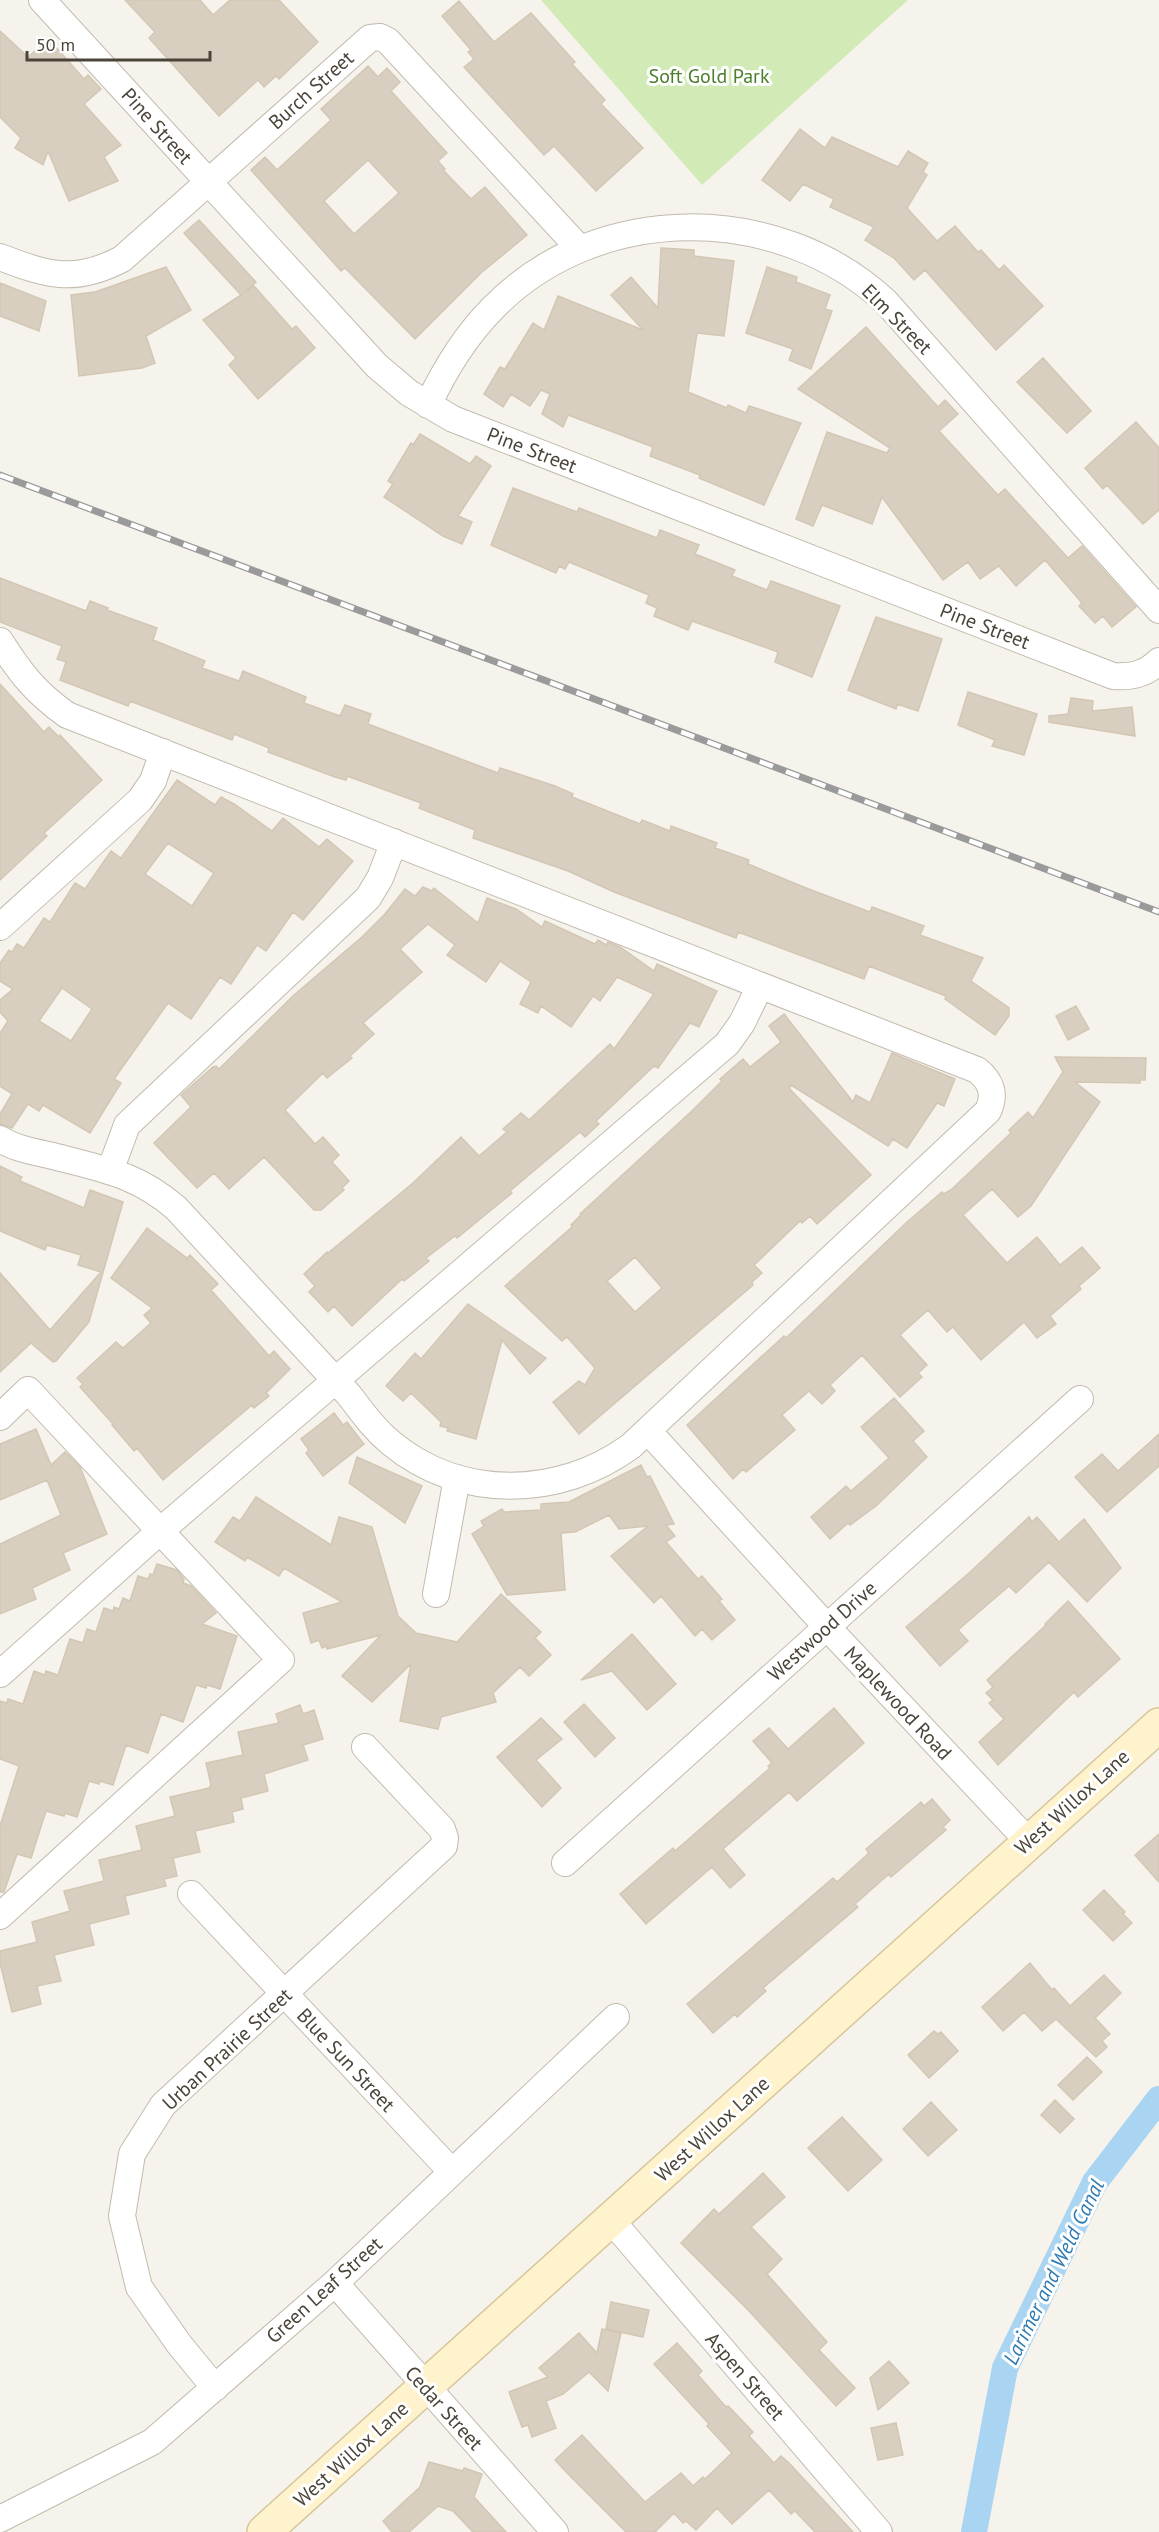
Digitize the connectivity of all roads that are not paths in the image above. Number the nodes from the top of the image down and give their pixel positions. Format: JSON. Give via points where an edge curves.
{"nodes":[{"id":1,"x":42,"y":0,"type":"edge"},
{"id":2,"x":208,"y":182,"type":"junction"},
{"id":3,"x":580,"y":249,"type":"junction"},
{"id":4,"x":0,"y":256,"type":"edge"},
{"id":5,"x":428,"y":405,"type":"junction"},
{"id":6,"x":1159,"y":610,"type":"edge"},
{"id":7,"x":0,"y":641,"type":"edge"},
{"id":8,"x":1159,"y":661,"type":"edge"},
{"id":9,"x":163,"y":752,"type":"junction"},
{"id":10,"x":394,"y":842,"type":"junction"},
{"id":11,"x":0,"y":927,"type":"edge"},
{"id":12,"x":760,"y":986,"type":"junction"},
{"id":13,"x":0,"y":1139,"type":"edge"},
{"id":14,"x":110,"y":1171,"type":"junction"},
{"id":15,"x":337,"y":1381,"type":"junction"},
{"id":16,"x":1080,"y":1400,"type":"dead end"},
{"id":17,"x":0,"y":1417,"type":"edge"},
{"id":18,"x":648,"y":1431,"type":"junction"},
{"id":19,"x":457,"y":1478,"type":"junction"},
{"id":20,"x":159,"y":1532,"type":"junction"},
{"id":21,"x":436,"y":1594,"type":"dead end"},
{"id":22,"x":827,"y":1627,"type":"junction"},
{"id":23,"x":0,"y":1674,"type":"edge"},
{"id":24,"x":1159,"y":1725,"type":"edge"},
{"id":25,"x":365,"y":1747,"type":"dead end"},
{"id":26,"x":1028,"y":1841,"type":"junction"},
{"id":27,"x":565,"y":1863,"type":"dead end"},
{"id":28,"x":191,"y":1894,"type":"dead end"},
{"id":29,"x":0,"y":1916,"type":"edge"},
{"id":30,"x":285,"y":1994,"type":"junction"},
{"id":31,"x":616,"y":2017,"type":"dead end"},
{"id":32,"x":452,"y":2172,"type":"junction"},
{"id":33,"x":611,"y":2220,"type":"junction"},
{"id":34,"x":335,"y":2283,"type":"junction"},
{"id":35,"x":425,"y":2387,"type":"junction"},
{"id":36,"x":214,"y":2388,"type":"junction"},
{"id":37,"x":0,"y":2519,"type":"edge"},
{"id":38,"x":264,"y":2532,"type":"edge"},
{"id":39,"x":555,"y":2532,"type":"edge"},
{"id":40,"x":879,"y":2532,"type":"edge"}],
"edges":[{"from":1,"to":2,"type":"street","name":"Pine Street"},
{"from":2,"to":3,"type":"street","name":"Burch Street","via":[[370,38],[380,37],[388,41]]},
{"from":2,"to":4,"type":"street","name":"Burch Street","via":[[122,259],[105,268],[80,275],[57,275]]},
{"from":2,"to":5,"type":"street","name":"Pine Street","via":[[377,366]]},
{"from":3,"to":5,"type":"street","name":"Elm Street","via":[[530,277],[495,306],[469,334]]},
{"from":3,"to":6,"type":"street","name":"Elm Street","via":[[650,230],[692,226],[730,229],[772,237],[814,253],[848,272],[886,302]]},
{"from":5,"to":8,"type":"street","name":"Pine Street","via":[[453,419],[1113,676],[1145,673]]},
{"from":7,"to":9,"type":"street","via":[[25,679],[67,715]]},
{"from":9,"to":10,"type":"street"},
{"from":9,"to":11,"type":"street","via":[[153,781],[140,800]]},
{"from":10,"to":12,"type":"street"},
{"from":10,"to":14,"type":"street","via":[[368,898],[127,1125]]},
{"from":12,"to":15,"type":"street","via":[[727,1044]]},
{"from":12,"to":18,"type":"street","via":[[977,1070],[992,1089],[992,1102],[988,1111]]},
{"from":13,"to":14,"type":"street","via":[[26,1150]]},
{"from":14,"to":15,"type":"street","via":[[157,1191],[176,1208]]},
{"from":15,"to":19,"type":"street","via":[[392,1444],[421,1464]]},
{"from":15,"to":20,"type":"street"},
{"from":16,"to":22,"type":"street","name":"Westwood Drive"},
{"from":17,"to":20,"type":"street","via":[[28,1390]]},
{"from":18,"to":19,"type":"street","via":[[618,1456],[559,1482],[527,1487],[491,1486]]},
{"from":18,"to":22,"type":"street","name":"Maplewood Road"},
{"from":19,"to":21,"type":"street"},
{"from":20,"to":23,"type":"street"},
{"from":20,"to":29,"type":"street","via":[[281,1660]]},
{"from":22,"to":26,"type":"street","name":"Maplewood Road"},
{"from":22,"to":27,"type":"street","name":"Westwood Drive"},
{"from":24,"to":26,"type":"main road","name":"West Willox Lane"},
{"from":25,"to":30,"type":"street","name":"Urban Prairie Street","via":[[442,1829],[444,1846]]},
{"from":26,"to":33,"type":"main road","name":"West Willox Lane"},
{"from":28,"to":30,"type":"street","name":"Blue Sun Street"},
{"from":30,"to":32,"type":"street","name":"Blue Sun Street"},
{"from":30,"to":36,"type":"street","name":"Urban Prairie Street","via":[[163,2104],[132,2154],[122,2216],[139,2288]]},
{"from":31,"to":32,"type":"street","name":"Green Leaf Street"},
{"from":32,"to":34,"type":"street","name":"Green Leaf Street"},
{"from":33,"to":35,"type":"main road","name":"West Willox Lane"},
{"from":33,"to":40,"type":"street","name":"Aspen Street"},
{"from":34,"to":35,"type":"street","name":"Cedar Street"},
{"from":34,"to":36,"type":"street","name":"Green Leaf Street"},
{"from":35,"to":38,"type":"main road","name":"West Willox Lane"},
{"from":35,"to":39,"type":"street","name":"Cedar Street"},
{"from":36,"to":37,"type":"street","name":"Green Leaf Street","via":[[152,2442]]}]}
